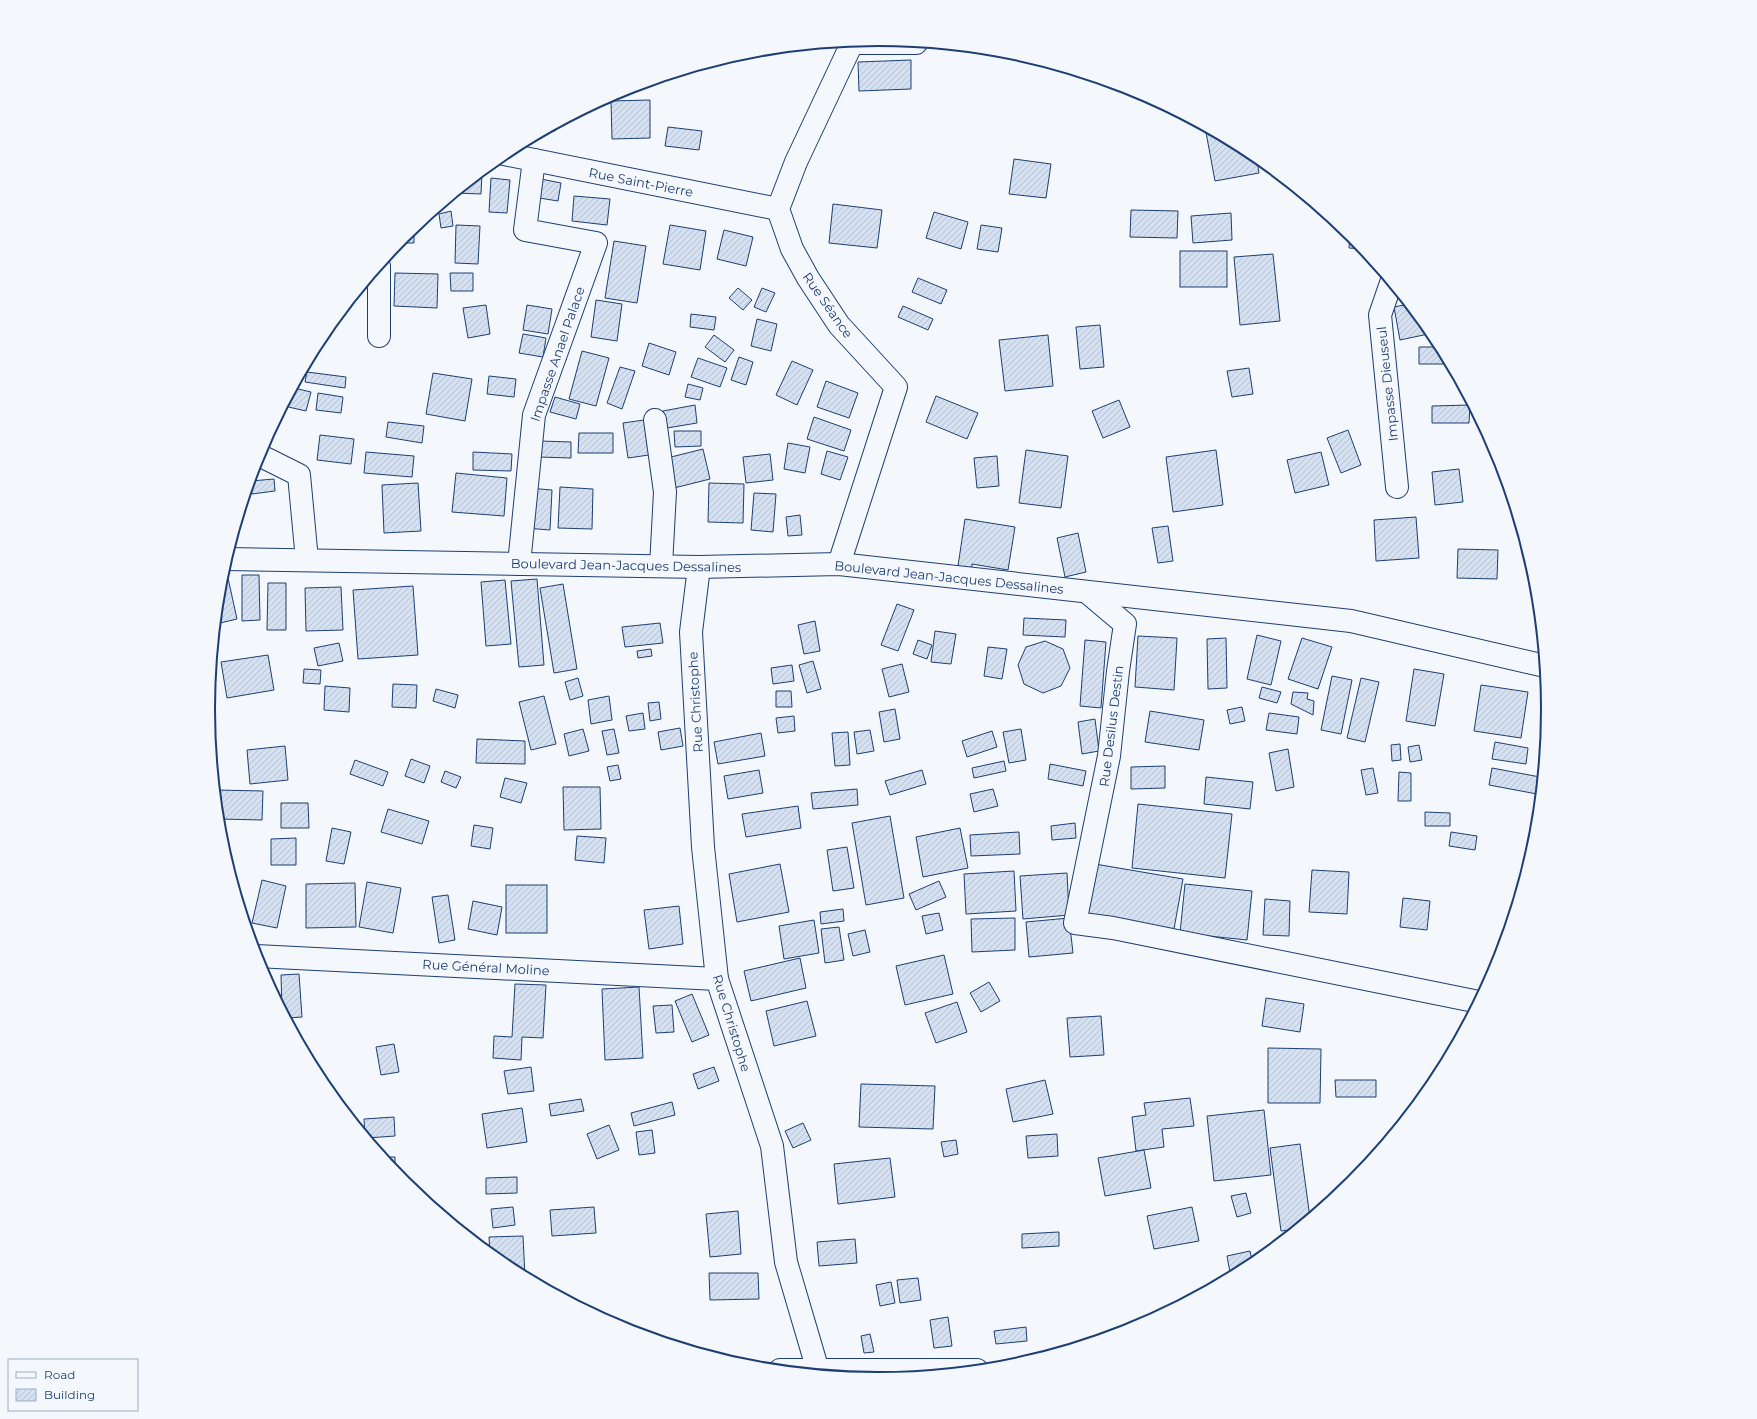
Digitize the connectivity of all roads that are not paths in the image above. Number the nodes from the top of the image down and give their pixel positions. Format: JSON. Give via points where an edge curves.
{"nodes":[{"id":1,"x":851,"y":47,"type":"edge"},
{"id":2,"x":513,"y":156,"type":"edge"},
{"id":3,"x":534,"y":160,"type":"junction"},
{"id":4,"x":778,"y":209,"type":"junction"},
{"id":5,"x":380,"y":272,"type":"edge"},
{"id":6,"x":1390,"y":288,"type":"edge"},
{"id":7,"x":379,"y":336,"type":"dead end"},
{"id":8,"x":655,"y":420,"type":"dead end"},
{"id":9,"x":265,"y":458,"type":"edge"},
{"id":10,"x":1397,"y":487,"type":"dead end"},
{"id":11,"x":233,"y":559,"type":"edge"},
{"id":12,"x":306,"y":560,"type":"junction"},
{"id":13,"x":518,"y":564,"type":"junction"},
{"id":14,"x":839,"y":564,"type":"junction"},
{"id":15,"x":661,"y":566,"type":"junction"},
{"id":16,"x":699,"y":567,"type":"junction"},
{"id":17,"x":1087,"y":592,"type":"junction"},
{"id":18,"x":1541,"y":665,"type":"edge"},
{"id":19,"x":263,"y":956,"type":"edge"},
{"id":20,"x":717,"y":979,"type":"junction"},
{"id":21,"x":1475,"y":1001,"type":"edge"},
{"id":22,"x":818,"y":1370,"type":"edge"},
{"id":23,"x":935,"y":1371,"type":"edge"},
{"id":24,"x":833,"y":1372,"type":"edge"}],
"edges":[{"from":1,"to":4,"type":"street","via":[[796,162]]},
{"from":2,"to":3,"type":"street","name":"Rue Saint-Pierre"},
{"from":3,"to":4,"type":"street","name":"Rue Saint-Pierre"},
{"from":3,"to":13,"type":"street","name":"Impasse Anael Palace","via":[[525,230],[596,242],[534,415]]},
{"from":4,"to":14,"type":"street","name":"Rue Séance","via":[[792,249],[839,325],[896,387]]},
{"from":5,"to":7,"type":"street"},
{"from":6,"to":10,"type":"street","name":"Impasse Dieuseul","via":[[1380,315]]},
{"from":8,"to":15,"type":"street","via":[[665,492]]},
{"from":9,"to":12,"type":"street","via":[[299,475]]},
{"from":11,"to":12,"type":"street","name":"Boulevard Jean-Jacques Dessalines"},
{"from":12,"to":13,"type":"street","name":"Boulevard Jean-Jacques Dessalines"},
{"from":13,"to":15,"type":"street","name":"Boulevard Jean-Jacques Dessalines"},
{"from":14,"to":16,"type":"street","name":"Boulevard Jean-Jacques Dessalines"},
{"from":14,"to":17,"type":"street","name":"Boulevard Jean-Jacques Dessalines"},
{"from":15,"to":16,"type":"street","name":"Boulevard Jean-Jacques Dessalines"},
{"from":16,"to":20,"type":"street","name":"Rue Christophe","via":[[691,632],[703,847]]},
{"from":17,"to":18,"type":"street","name":"Boulevard Jean-Jacques Dessalines","via":[[1351,621]]},
{"from":17,"to":21,"type":"street","name":"Rue Desilus Destin","via":[[1125,624],[1110,756],[1076,923],[1113,928]]},
{"from":19,"to":20,"type":"street","name":"Rue Général Moline"},
{"from":20,"to":22,"type":"street","name":"Rue Christophe","via":[[772,1146],[786,1262]]},
{"from":23,"to":24,"type":"street"}]}
